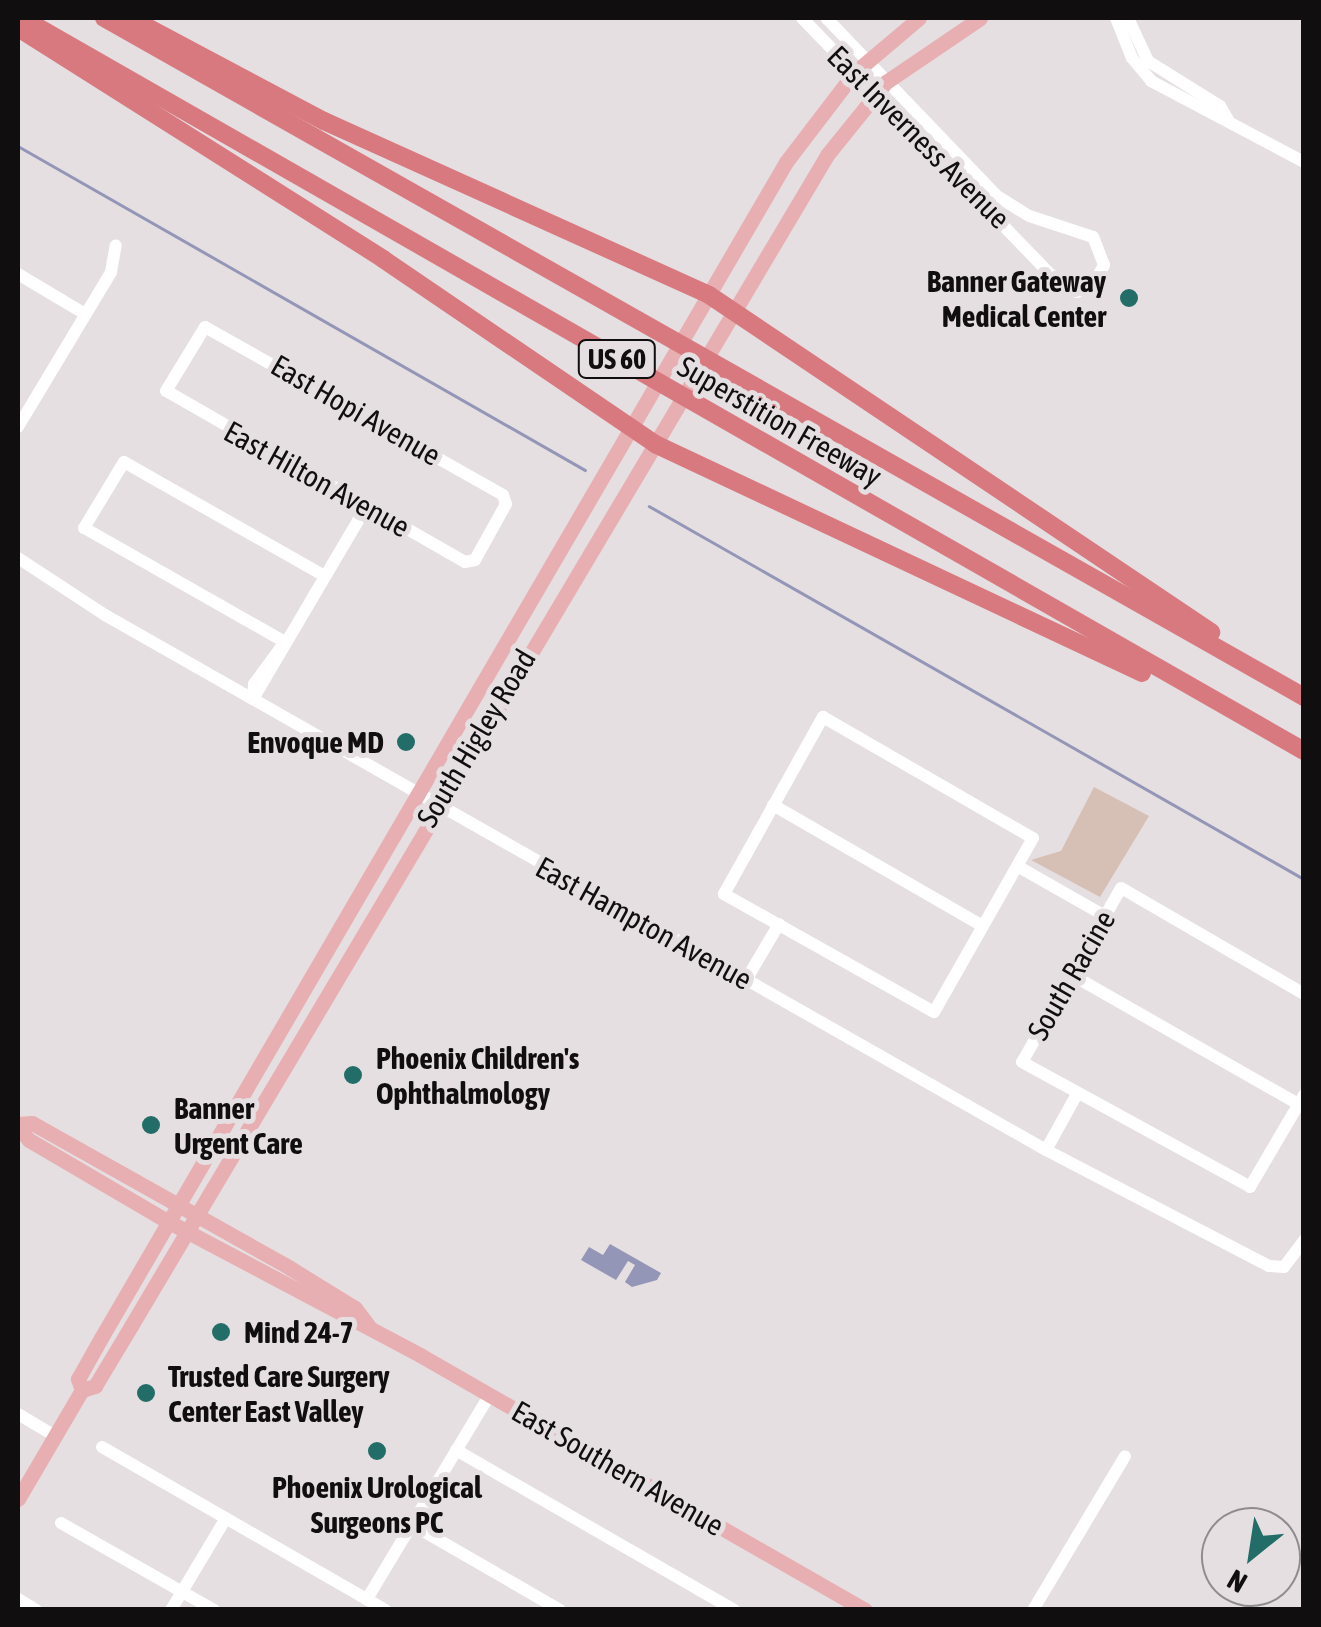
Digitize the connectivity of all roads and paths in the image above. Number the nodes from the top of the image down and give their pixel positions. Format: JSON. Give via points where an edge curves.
{"nodes":[{"id":1,"x":22,"y":18,"type":"edge"},
{"id":2,"x":104,"y":18,"type":"edge"},
{"id":3,"x":130,"y":18,"type":"edge"},
{"id":4,"x":802,"y":18,"type":"edge"},
{"id":5,"x":826,"y":18,"type":"edge"},
{"id":6,"x":919,"y":18,"type":"edge"},
{"id":7,"x":980,"y":18,"type":"edge"},
{"id":8,"x":1116,"y":18,"type":"edge"},
{"id":9,"x":1128,"y":18,"type":"edge"},
{"id":10,"x":18,"y":28,"type":"edge"},
{"id":11,"x":866,"y":60,"type":"junction"},
{"id":12,"x":854,"y":72,"type":"junction"},
{"id":13,"x":880,"y":89,"type":"junction"},
{"id":14,"x":1228,"y":120,"type":"junction"},
{"id":15,"x":1304,"y":162,"type":"edge"},
{"id":16,"x":116,"y":245,"type":"dead end"},
{"id":17,"x":18,"y":274,"type":"edge"},
{"id":18,"x":709,"y":295,"type":"junction"},
{"id":19,"x":734,"y":311,"type":"junction"},
{"id":20,"x":86,"y":314,"type":"junction"},
{"id":21,"x":166,"y":390,"type":"joint"},
{"id":22,"x":24,"y":403,"type":"edge"},
{"id":23,"x":18,"y":427,"type":"edge"},
{"id":24,"x":630,"y":428,"type":"junction"},
{"id":25,"x":655,"y":444,"type":"junction"},
{"id":26,"x":366,"y":506,"type":"junction"},
{"id":27,"x":570,"y":536,"type":"junction"},
{"id":28,"x":18,"y":558,"type":"edge"},
{"id":29,"x":472,"y":563,"type":"joint"},
{"id":30,"x":324,"y":576,"type":"junction"},
{"id":31,"x":536,"y":638,"type":"junction"},
{"id":32,"x":285,"y":642,"type":"junction"},
{"id":33,"x":1304,"y":694,"type":"edge"},
{"id":34,"x":253,"y":699,"type":"junction"},
{"id":35,"x":1212,"y":700,"type":"junction"},
{"id":36,"x":1304,"y":752,"type":"edge"},
{"id":37,"x":421,"y":796,"type":"junction"},
{"id":38,"x":437,"y":805,"type":"junction"},
{"id":39,"x":773,"y":805,"type":"junction"},
{"id":40,"x":1017,"y":866,"type":"junction"},
{"id":41,"x":1106,"y":916,"type":"junction"},
{"id":42,"x":778,"y":924,"type":"junction"},
{"id":43,"x":983,"y":926,"type":"junction"},
{"id":44,"x":328,"y":954,"type":"junction"},
{"id":45,"x":1072,"y":975,"type":"junction"},
{"id":46,"x":746,"y":980,"type":"junction"},
{"id":47,"x":1304,"y":994,"type":"edge"},
{"id":48,"x":289,"y":1020,"type":"junction"},
{"id":49,"x":308,"y":1023,"type":"junction"},
{"id":50,"x":1077,"y":1094,"type":"junction"},
{"id":51,"x":265,"y":1098,"type":"junction"},
{"id":52,"x":1301,"y":1099,"type":"edge"},
{"id":53,"x":18,"y":1125,"type":"edge"},
{"id":54,"x":1046,"y":1150,"type":"junction"},
{"id":55,"x":179,"y":1204,"type":"junction"},
{"id":56,"x":197,"y":1215,"type":"junction"},
{"id":57,"x":169,"y":1222,"type":"junction"},
{"id":58,"x":187,"y":1232,"type":"junction"},
{"id":59,"x":1304,"y":1240,"type":"edge"},
{"id":60,"x":370,"y":1328,"type":"junction"},
{"id":61,"x":82,"y":1390,"type":"junction"},
{"id":62,"x":490,"y":1394,"type":"junction"},
{"id":63,"x":18,"y":1414,"type":"edge"},
{"id":64,"x":55,"y":1436,"type":"junction"},
{"id":65,"x":102,"y":1447,"type":"dead end"},
{"id":66,"x":456,"y":1450,"type":"junction"},
{"id":67,"x":1126,"y":1456,"type":"dead end"},
{"id":68,"x":18,"y":1499,"type":"edge"},
{"id":69,"x":226,"y":1518,"type":"junction"},
{"id":70,"x":61,"y":1524,"type":"dead end"},
{"id":71,"x":412,"y":1524,"type":"junction"},
{"id":72,"x":182,"y":1591,"type":"junction"},
{"id":73,"x":18,"y":1598,"type":"edge"},
{"id":74,"x":367,"y":1598,"type":"junction"},
{"id":75,"x":36,"y":1610,"type":"edge"},
{"id":76,"x":171,"y":1610,"type":"edge"},
{"id":77,"x":214,"y":1610,"type":"edge"},
{"id":78,"x":386,"y":1610,"type":"edge"},
{"id":79,"x":560,"y":1610,"type":"edge"},
{"id":80,"x":734,"y":1610,"type":"edge"},
{"id":81,"x":865,"y":1610,"type":"edge"},
{"id":82,"x":1033,"y":1610,"type":"edge"}],
"edges":[{"from":1,"to":35,"type":"highway","name":"Superstition Freeway","number":"US 60"},
{"from":2,"to":33,"type":"highway","name":"Superstition Freeway","number":"US 60"},
{"from":3,"to":18,"type":"highway","via":[[324,121]]},
{"from":4,"to":12,"type":"street","name":"East Inverness Avenue"},
{"from":5,"to":11,"type":"street","name":"East Inverness Avenue"},
{"from":6,"to":11,"type":"main road","name":"South Higley Road"},
{"from":7,"to":13,"type":"main road","name":"South Higley Road"},
{"from":8,"to":14,"type":"street","via":[[1132,58],[1152,81],[1213,118]]},
{"from":9,"to":14,"type":"street","via":[[1148,60],[1220,106]]},
{"from":10,"to":24,"type":"highway","via":[[383,259]]},
{"from":11,"to":12,"type":"main road","name":"South Higley Road"},
{"from":11,"to":13,"type":"street","name":"East Inverness Avenue"},
{"from":12,"to":13,"type":"street","name":"East Inverness Avenue"},
{"from":12,"to":18,"type":"main road","name":"South Higley Road","via":[[794,150]]},
{"from":13,"to":13,"type":"street","name":"East Inverness Avenue","via":[[1053,278],[1076,292],[1092,286],[1104,265],[1093,237],[1008,204]]},
{"from":13,"to":19,"type":"main road","name":"South Higley Road","via":[[828,152]]},
{"from":14,"to":15,"type":"street"},
{"from":16,"to":20,"type":"street","via":[[110,272]]},
{"from":17,"to":20,"type":"street"},
{"from":18,"to":19,"type":"highway"},
{"from":18,"to":24,"type":"main road","name":"South Higley Road"},
{"from":19,"to":25,"type":"main road","name":"South Higley Road"},
{"from":19,"to":33,"type":"highway"},
{"from":20,"to":22,"type":"street"},
{"from":21,"to":26,"type":"street","name":"East Hilton Avenue"},
{"from":21,"to":29,"type":"street","name":"East Hopi Avenue","via":[[205,327],[506,498]]},
{"from":22,"to":23,"type":"street"},
{"from":24,"to":25,"type":"highway"},
{"from":24,"to":27,"type":"main road","name":"South Higley Road"},
{"from":25,"to":31,"type":"main road","name":"South Higley Road"},
{"from":25,"to":35,"type":"highway"},
{"from":26,"to":29,"type":"street","name":"East Hilton Avenue"},
{"from":26,"to":30,"type":"street"},
{"from":27,"to":31,"type":"main road","via":[[566,560],[532,621]]},
{"from":27,"to":37,"type":"main road","name":"South Higley Road"},
{"from":28,"to":34,"type":"street","name":"East Hampton Avenue"},
{"from":30,"to":32,"type":"street"},
{"from":30,"to":32,"type":"street","via":[[124,462],[84,528]]},
{"from":31,"to":38,"type":"main road","name":"South Higley Road"},
{"from":32,"to":34,"type":"street"},
{"from":34,"to":37,"type":"street","name":"East Hampton Avenue"},
{"from":35,"to":36,"type":"highway","name":"Superstition Freeway","number":"US 60"},
{"from":37,"to":38,"type":"street","name":"East Hampton Avenue"},
{"from":37,"to":44,"type":"main road","name":"South Higley Road"},
{"from":38,"to":46,"type":"street","name":"East Hampton Avenue"},
{"from":38,"to":49,"type":"main road","name":"South Higley Road"},
{"from":39,"to":40,"type":"street","via":[[824,718],[1032,838]]},
{"from":39,"to":42,"type":"street","via":[[724,894]]},
{"from":39,"to":43,"type":"street"},
{"from":40,"to":41,"type":"street"},
{"from":40,"to":43,"type":"street"},
{"from":41,"to":45,"type":"street","name":"South Racine"},
{"from":41,"to":47,"type":"street","name":"South Racine","via":[[1121,888]]},
{"from":42,"to":43,"type":"street","via":[[934,1012]]},
{"from":42,"to":46,"type":"street"},
{"from":44,"to":48,"type":"main road","name":"South Higley Road"},
{"from":44,"to":49,"type":"main road","via":[[329,970],[305,1011]]},
{"from":45,"to":50,"type":"street","name":"South Racine","via":[[1022,1062]]},
{"from":45,"to":52,"type":"street"},
{"from":46,"to":54,"type":"street","name":"East Hampton Avenue"},
{"from":48,"to":51,"type":"main road","via":[[293,1030]]},
{"from":48,"to":55,"type":"main road","name":"South Higley Road"},
{"from":49,"to":51,"type":"main road","name":"South Higley Road"},
{"from":50,"to":52,"type":"street","via":[[1250,1186]]},
{"from":50,"to":54,"type":"street"},
{"from":51,"to":56,"type":"main road","name":"South Higley Road"},
{"from":53,"to":55,"type":"main road","name":"East Southern Avenue","via":[[32,1123]]},
{"from":53,"to":57,"type":"main road","name":"East Southern Avenue","via":[[29,1140]]},
{"from":54,"to":59,"type":"street","name":"East Hampton Avenue","via":[[1281,1268]]},
{"from":55,"to":56,"type":"main road","name":"East Southern Avenue"},
{"from":55,"to":57,"type":"main road","name":"South Higley Road"},
{"from":56,"to":58,"type":"main road","name":"South Higley Road"},
{"from":56,"to":60,"type":"main road","name":"East Southern Avenue","via":[[355,1308]]},
{"from":57,"to":58,"type":"main road","name":"East Southern Avenue"},
{"from":57,"to":61,"type":"main road","name":"South Higley Road","via":[[78,1380]]},
{"from":58,"to":60,"type":"main road","name":"East Southern Avenue"},
{"from":58,"to":61,"type":"main road","name":"South Higley Road","via":[[95,1386]]},
{"from":60,"to":62,"type":"main road","name":"East Southern Avenue"},
{"from":61,"to":64,"type":"main road","name":"South Higley Road"},
{"from":62,"to":66,"type":"street"},
{"from":62,"to":81,"type":"main road","name":"East Southern Avenue"},
{"from":63,"to":64,"type":"street"},
{"from":64,"to":68,"type":"main road","name":"South Higley Road"},
{"from":65,"to":69,"type":"street"},
{"from":66,"to":71,"type":"street"},
{"from":66,"to":80,"type":"street"},
{"from":67,"to":82,"type":"street"},
{"from":69,"to":72,"type":"street"},
{"from":69,"to":74,"type":"street"},
{"from":70,"to":72,"type":"street"},
{"from":71,"to":74,"type":"street"},
{"from":71,"to":79,"type":"street"},
{"from":72,"to":76,"type":"street"},
{"from":72,"to":77,"type":"street"},
{"from":73,"to":75,"type":"street"},
{"from":74,"to":78,"type":"street"}]}
